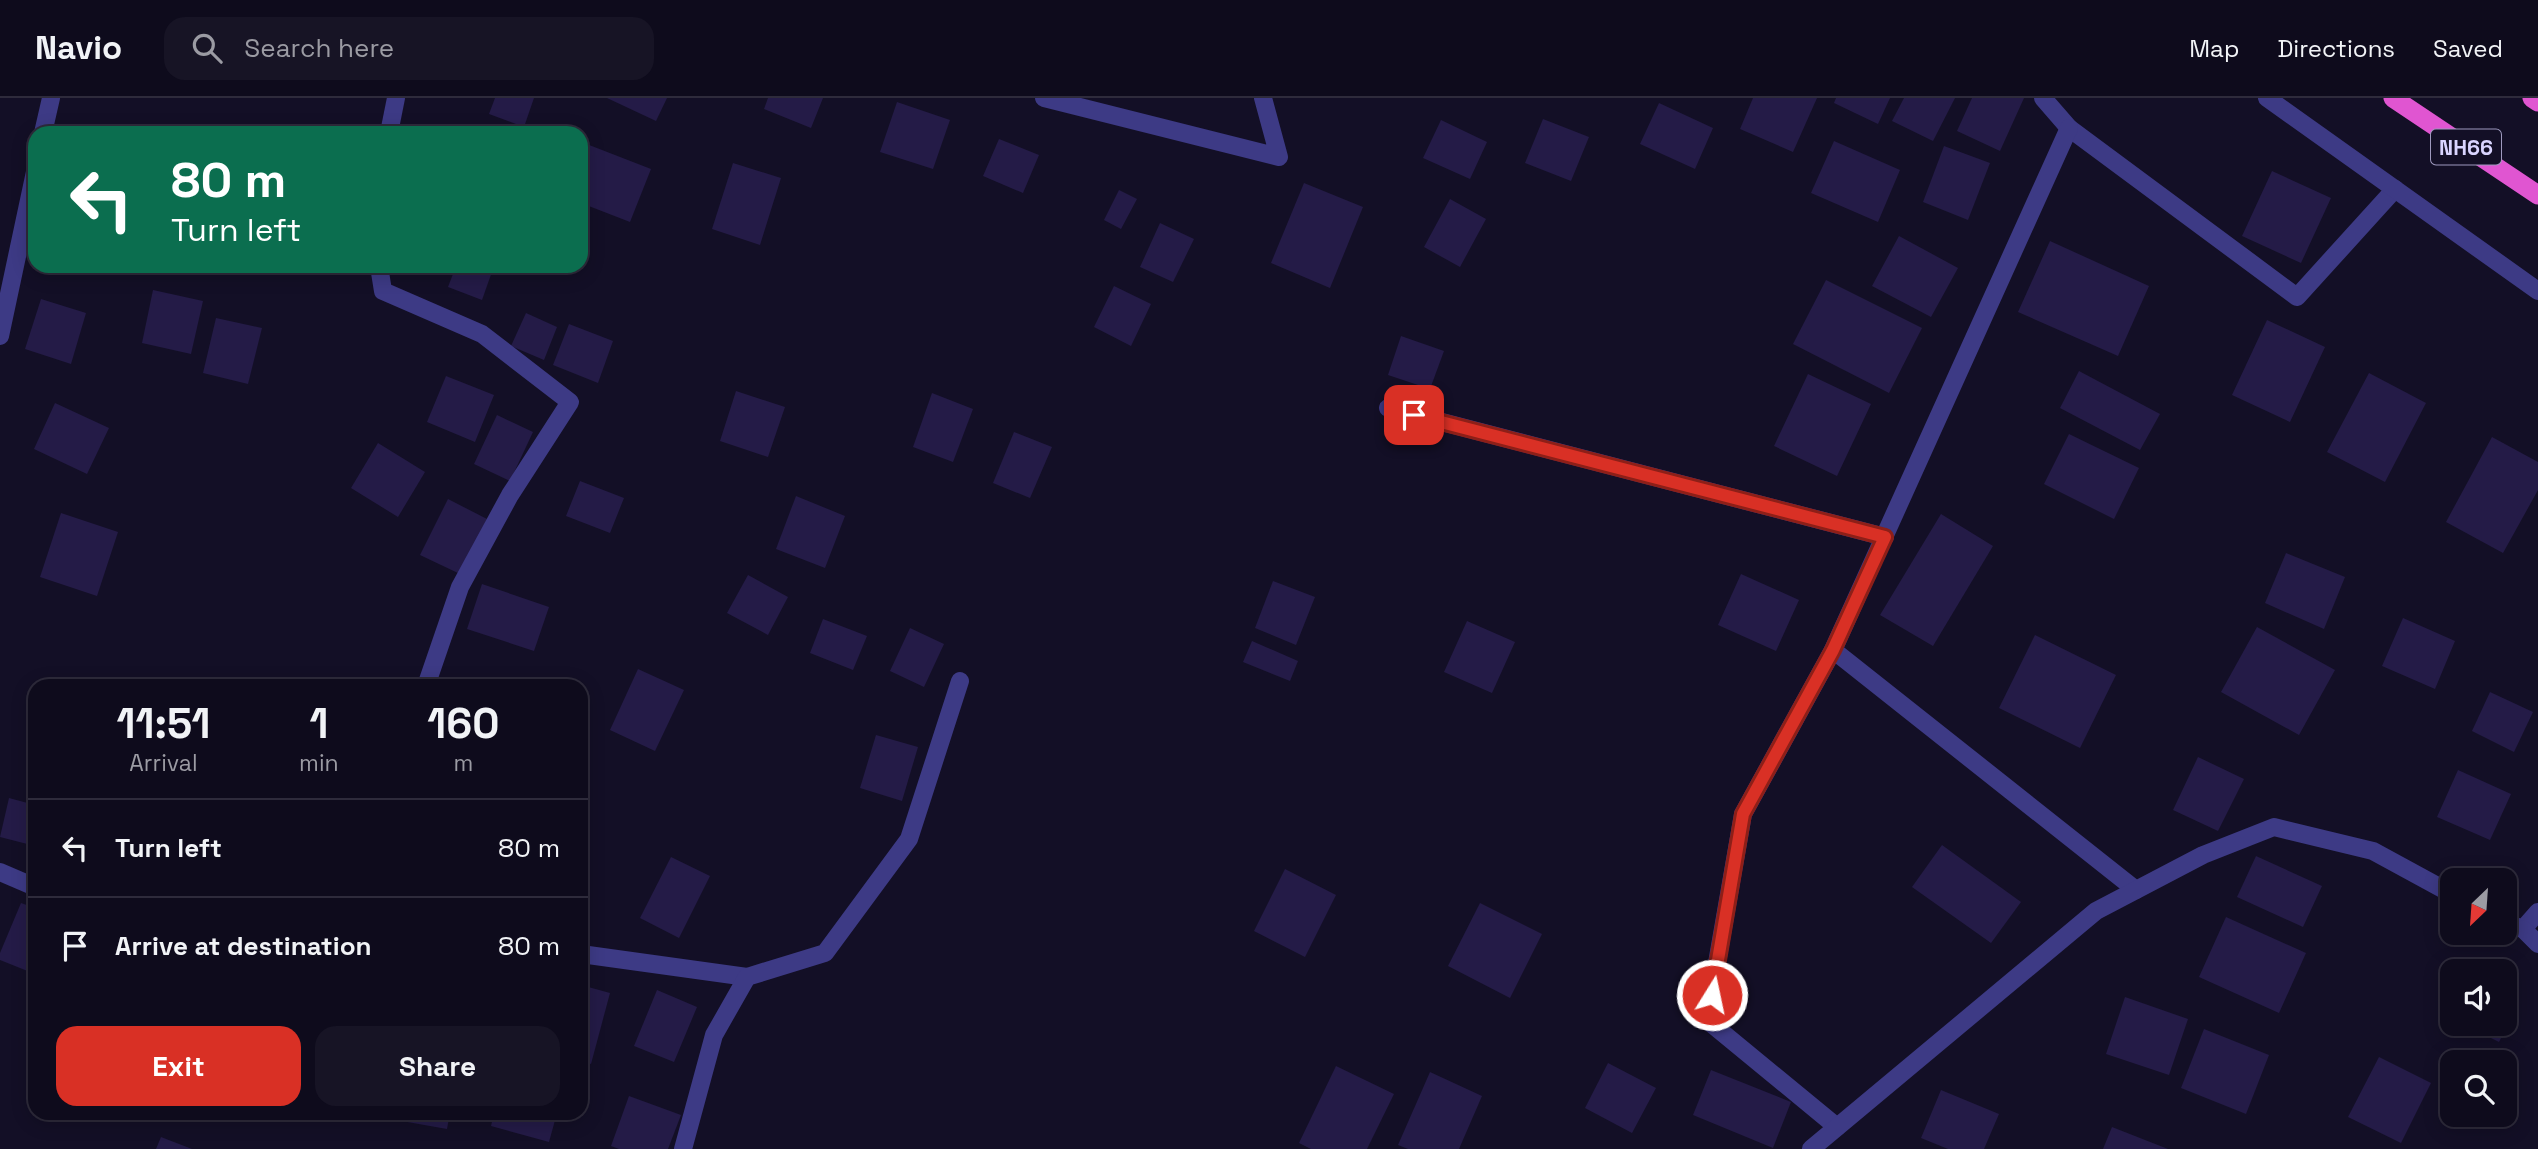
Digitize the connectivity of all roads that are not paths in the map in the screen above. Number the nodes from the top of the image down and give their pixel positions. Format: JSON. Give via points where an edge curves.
{"nodes":[{"id":1,"x":51,"y":98,"type":"edge"},
{"id":2,"x":396,"y":98,"type":"edge"},
{"id":3,"x":1044,"y":98,"type":"edge"},
{"id":4,"x":1263,"y":98,"type":"edge"},
{"id":5,"x":2043,"y":98,"type":"edge"},
{"id":6,"x":2267,"y":98,"type":"edge"},
{"id":7,"x":2393,"y":98,"type":"edge"},
{"id":8,"x":2532,"y":98,"type":"edge"},
{"id":9,"x":2538,"y":102,"type":"edge"},
{"id":10,"x":45,"y":126,"type":"edge"},
{"id":11,"x":390,"y":126,"type":"edge"},
{"id":12,"x":2069,"y":128,"type":"junction"},
{"id":13,"x":2395,"y":189,"type":"junction"},
{"id":14,"x":2538,"y":195,"type":"edge"},
{"id":15,"x":28,"y":205,"type":"edge"},
{"id":16,"x":380,"y":273,"type":"edge"},
{"id":17,"x":2538,"y":291,"type":"edge"},
{"id":18,"x":0,"y":336,"type":"edge"},
{"id":19,"x":1388,"y":408,"type":"dead end"},
{"id":20,"x":1885,"y":537,"type":"junction"},
{"id":21,"x":1833,"y":650,"type":"junction"},
{"id":22,"x":428,"y":679,"type":"edge"},
{"id":23,"x":960,"y":681,"type":"dead end"},
{"id":24,"x":0,"y":872,"type":"edge"},
{"id":25,"x":28,"y":884,"type":"edge"},
{"id":26,"x":2440,"y":887,"type":"edge"},
{"id":27,"x":2136,"y":890,"type":"junction"},
{"id":28,"x":2538,"y":912,"type":"edge"},
{"id":29,"x":2517,"y":927,"type":"edge"},
{"id":30,"x":2523,"y":929,"type":"junction"},
{"id":31,"x":2538,"y":944,"type":"edge"},
{"id":32,"x":588,"y":955,"type":"edge"},
{"id":33,"x":747,"y":978,"type":"junction"},
{"id":34,"x":1837,"y":1127,"type":"junction"},
{"id":35,"x":683,"y":1149,"type":"edge"},
{"id":36,"x":1811,"y":1149,"type":"edge"}],
"edges":[{"from":1,"to":10,"type":"street"},
{"from":2,"to":11,"type":"street"},
{"from":3,"to":4,"type":"street","via":[[1279,157]]},
{"from":5,"to":12,"type":"street"},
{"from":6,"to":13,"type":"street"},
{"from":7,"to":14,"type":"highway","number":"NH66"},
{"from":8,"to":9,"type":"highway"},
{"from":12,"to":13,"type":"street","via":[[2297,298]]},
{"from":12,"to":20,"type":"street"},
{"from":13,"to":17,"type":"street"},
{"from":15,"to":18,"type":"street"},
{"from":16,"to":22,"type":"street","via":[[383,291],[481,334],[570,402],[510,495],[460,587]]},
{"from":19,"to":20,"type":"street"},
{"from":20,"to":21,"type":"street"},
{"from":21,"to":27,"type":"street"},
{"from":21,"to":34,"type":"street","via":[[1743,814],[1707,1020]]},
{"from":23,"to":33,"type":"street","via":[[909,839],[825,953]]},
{"from":24,"to":25,"type":"street"},
{"from":26,"to":27,"type":"street","via":[[2373,851],[2274,827],[2203,855]]},
{"from":27,"to":34,"type":"street","via":[[2096,911]]},
{"from":28,"to":30,"type":"street"},
{"from":29,"to":30,"type":"street"},
{"from":30,"to":31,"type":"street"},
{"from":32,"to":33,"type":"street"},
{"from":33,"to":35,"type":"street","via":[[714,1035]]},
{"from":34,"to":36,"type":"street"}]}
